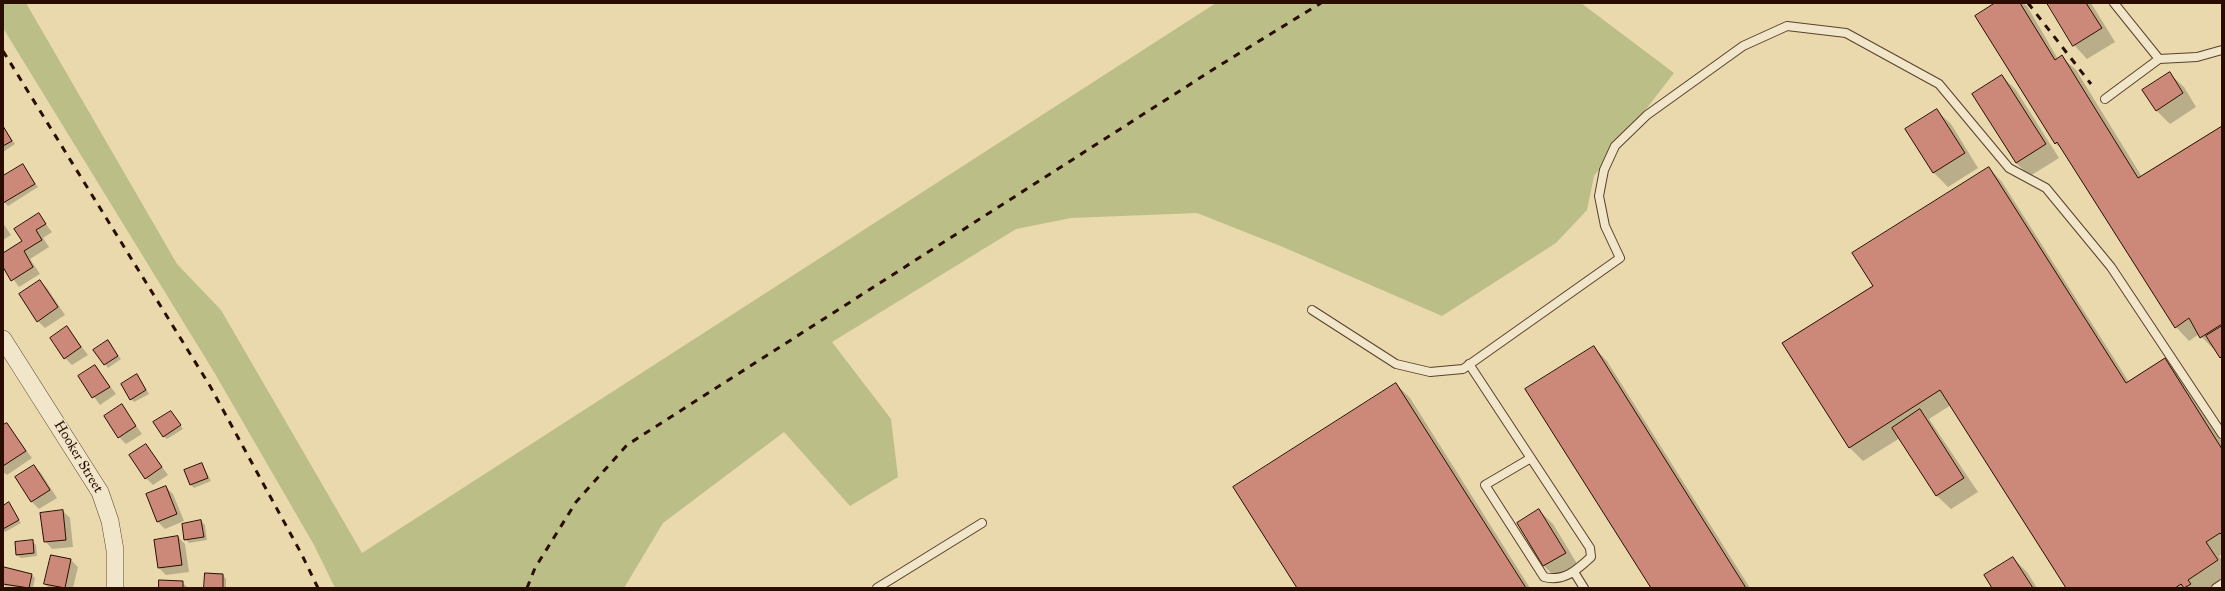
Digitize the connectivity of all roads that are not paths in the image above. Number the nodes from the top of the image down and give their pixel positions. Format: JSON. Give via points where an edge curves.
{"nodes":[{"id":1,"x":2114,"y":3,"type":"edge"},
{"id":2,"x":2222,"y":50,"type":"edge"},
{"id":3,"x":2159,"y":59,"type":"junction"},
{"id":4,"x":2105,"y":99,"type":"dead end"},
{"id":5,"x":1312,"y":310,"type":"dead end"},
{"id":6,"x":3,"y":339,"type":"edge"},
{"id":7,"x":1469,"y":364,"type":"junction"},
{"id":8,"x":2222,"y":434,"type":"edge"},
{"id":9,"x":1531,"y":458,"type":"junction"},
{"id":10,"x":982,"y":523,"type":"dead end"},
{"id":11,"x":1574,"y":572,"type":"junction"},
{"id":12,"x":2222,"y":584,"type":"edge"},
{"id":13,"x":115,"y":588,"type":"edge"},
{"id":14,"x":877,"y":588,"type":"edge"},
{"id":15,"x":1584,"y":588,"type":"edge"},
{"id":16,"x":2216,"y":588,"type":"edge"}],
"edges":[{"from":1,"to":3,"type":"lane"},
{"from":2,"to":3,"type":"lane","via":[[2197,56]]},
{"from":3,"to":4,"type":"lane"},
{"from":5,"to":7,"type":"lane","via":[[1396,364],[1430,372],[1463,369]]},
{"from":6,"to":13,"type":"street","name":"Hooker Street","via":[[100,492],[110,520],[115,550]]},
{"from":7,"to":8,"type":"lane","via":[[1620,258],[1605,226],[1599,196],[1604,170],[1615,146],[1647,115],[1692,80],[1743,46],[1787,26],[1846,34],[1939,84],[2009,168],[2046,188],[2111,267]]},
{"from":7,"to":9,"type":"lane"},
{"from":9,"to":11,"type":"lane","via":[[1590,548],[1591,557]]},
{"from":9,"to":11,"type":"lane","via":[[1485,486],[1544,577],[1555,580]]},
{"from":10,"to":14,"type":"lane"},
{"from":11,"to":15,"type":"lane"},
{"from":12,"to":16,"type":"lane"}]}
